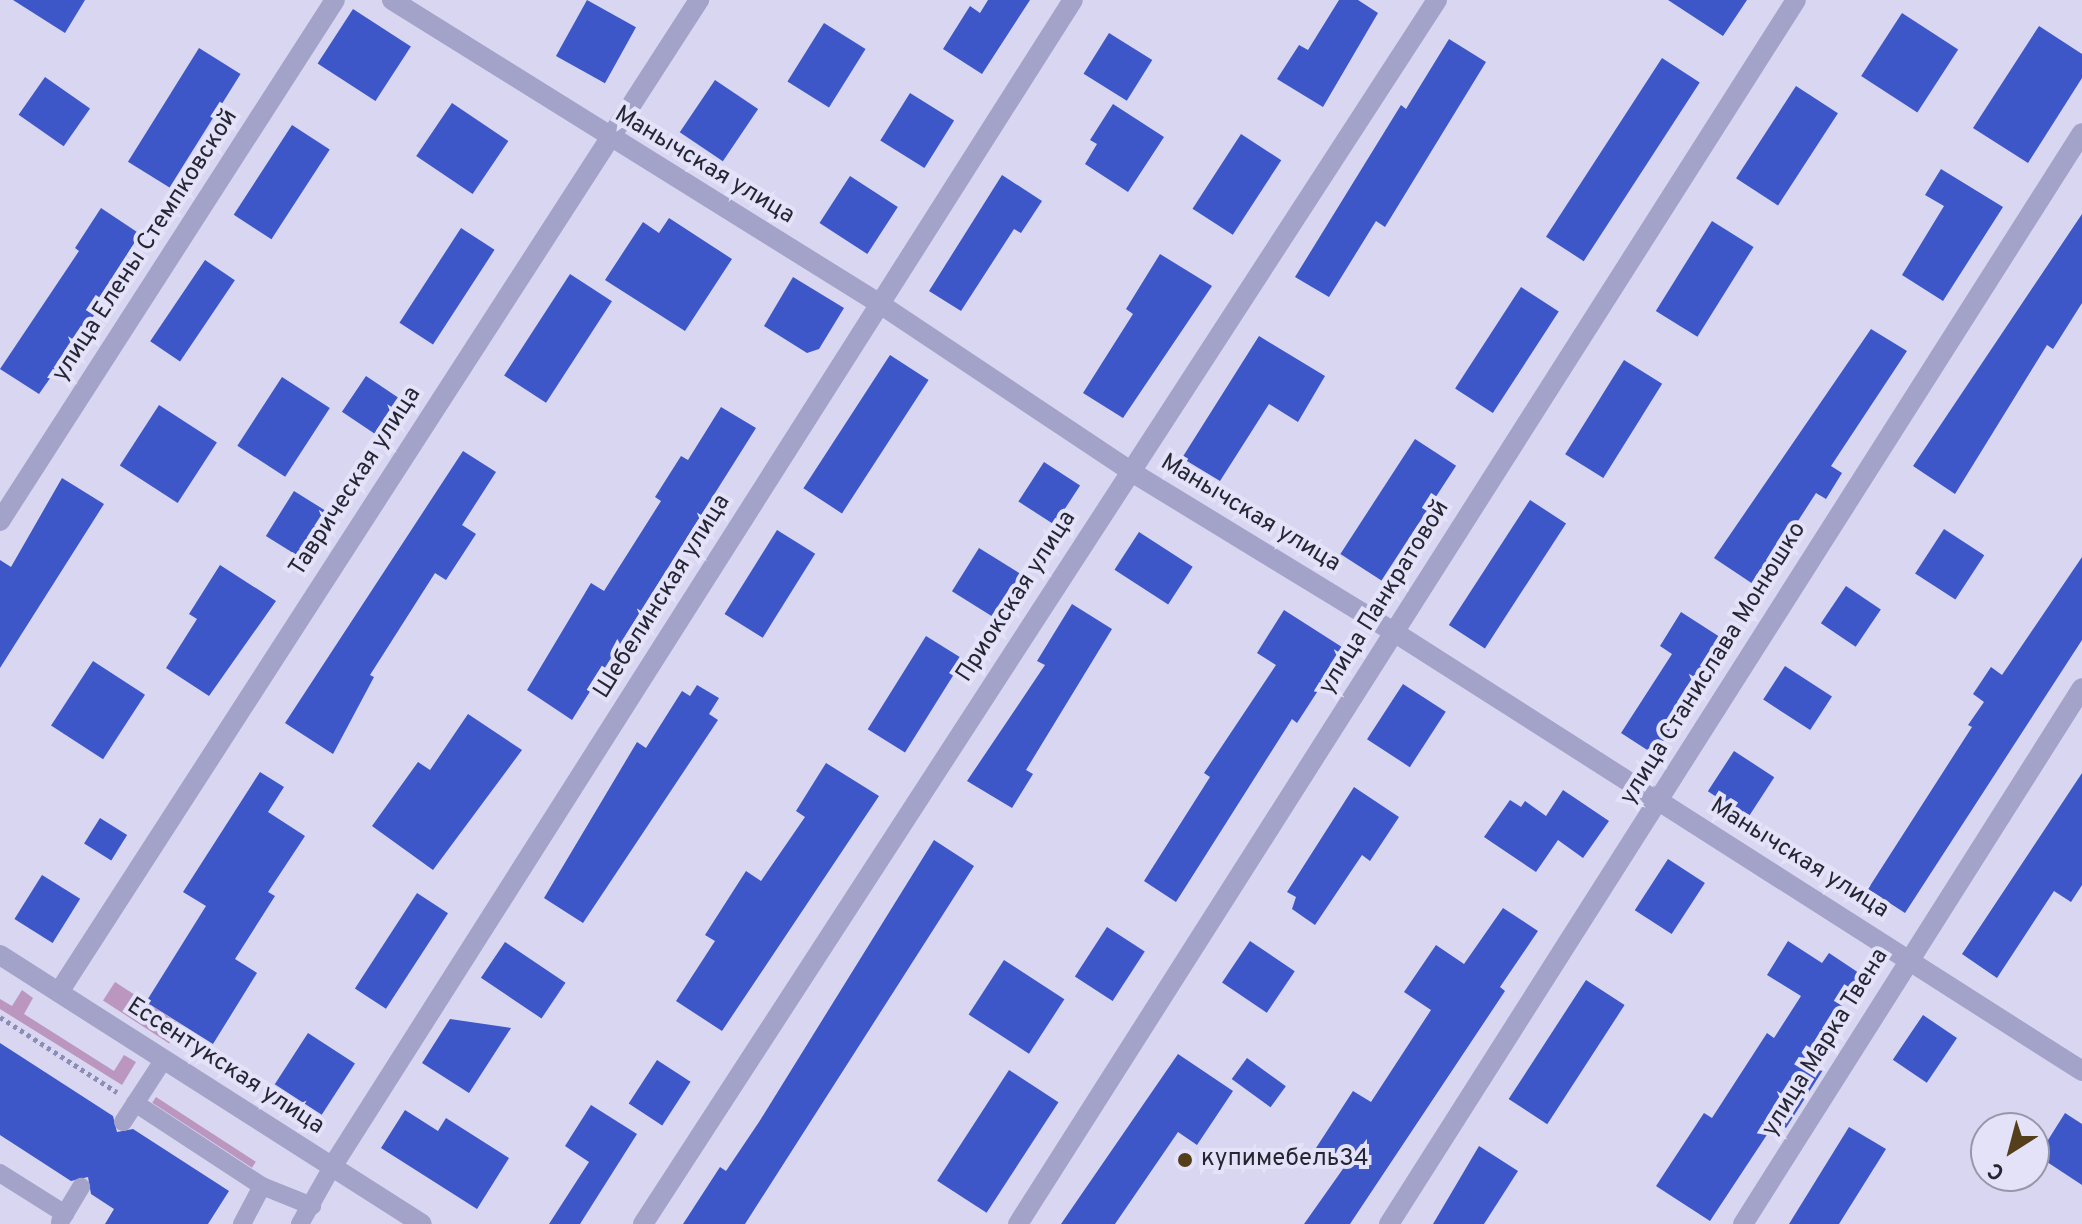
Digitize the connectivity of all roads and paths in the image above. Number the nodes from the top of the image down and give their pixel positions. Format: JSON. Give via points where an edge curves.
{"nodes":[{"id":1,"x":335,"y":0,"type":"edge"},
{"id":2,"x":392,"y":0,"type":"edge"},
{"id":3,"x":699,"y":0,"type":"edge"},
{"id":4,"x":1073,"y":0,"type":"edge"},
{"id":5,"x":1437,"y":0,"type":"edge"},
{"id":6,"x":1793,"y":1,"type":"edge"},
{"id":7,"x":2082,"y":133,"type":"edge"},
{"id":8,"x":608,"y":138,"type":"junction"},
{"id":9,"x":880,"y":304,"type":"junction"},
{"id":10,"x":1130,"y":471,"type":"junction"},
{"id":11,"x":0,"y":521,"type":"edge"},
{"id":12,"x":1394,"y":632,"type":"junction"},
{"id":13,"x":2082,"y":688,"type":"edge"},
{"id":14,"x":1658,"y":801,"type":"junction"},
{"id":15,"x":0,"y":955,"type":"edge"},
{"id":16,"x":1909,"y":960,"type":"junction"},
{"id":17,"x":59,"y":992,"type":"junction"},
{"id":18,"x":0,"y":1017,"type":"edge"},
{"id":19,"x":164,"y":1059,"type":"junction"},
{"id":20,"x":2082,"y":1071,"type":"edge"},
{"id":21,"x":135,"y":1103,"type":"junction"},
{"id":22,"x":123,"y":1122,"type":"dead end"},
{"id":23,"x":332,"y":1167,"type":"junction"},
{"id":24,"x":0,"y":1173,"type":"edge"},
{"id":25,"x":262,"y":1186,"type":"junction"},
{"id":26,"x":81,"y":1187,"type":"dead end"},
{"id":27,"x":312,"y":1206,"type":"junction"},
{"id":28,"x":62,"y":1219,"type":"edge"},
{"id":29,"x":242,"y":1224,"type":"edge"},
{"id":30,"x":300,"y":1224,"type":"edge"},
{"id":31,"x":422,"y":1224,"type":"edge"},
{"id":32,"x":643,"y":1224,"type":"edge"},
{"id":33,"x":1018,"y":1224,"type":"edge"},
{"id":34,"x":1389,"y":1224,"type":"edge"},
{"id":35,"x":1743,"y":1224,"type":"edge"}],
"edges":[{"from":1,"to":11,"type":"street","name":"улица Елены Стемпковской"},
{"from":2,"to":8,"type":"street","name":"Манычская улица"},
{"from":3,"to":8,"type":"street","name":"Таврическая улица"},
{"from":4,"to":9,"type":"street","name":"Шебелинская улица"},
{"from":5,"to":10,"type":"street","name":"Приокская улица"},
{"from":6,"to":12,"type":"street","name":"улица Панкратовой"},
{"from":7,"to":14,"type":"street","name":"улица Станислава Монюшко"},
{"from":8,"to":9,"type":"street","name":"Манычская улица"},
{"from":8,"to":17,"type":"street","name":"Таврическая улица"},
{"from":9,"to":10,"type":"street","name":"Манычская улица"},
{"from":9,"to":23,"type":"street","name":"Шебелинская улица"},
{"from":10,"to":12,"type":"street","name":"Манычская улица"},
{"from":10,"to":32,"type":"street","name":"Приокская улица"},
{"from":12,"to":14,"type":"street","name":"Манычская улица"},
{"from":12,"to":33,"type":"street","name":"улица Панкратовой"},
{"from":13,"to":16,"type":"street","name":"улица Марка Твена"},
{"from":14,"to":16,"type":"street","name":"Манычская улица"},
{"from":14,"to":34,"type":"street","name":"улица Станислава Монюшко"},
{"from":15,"to":17,"type":"street","name":"Ессентукская улица"},
{"from":16,"to":20,"type":"street","name":"Манычская улица"},
{"from":16,"to":35,"type":"street","name":"улица Марка Твена"},
{"from":17,"to":19,"type":"street","name":"Ессентукская улица"},
{"from":18,"to":21,"type":"path"},
{"from":19,"to":21,"type":"lane"},
{"from":19,"to":23,"type":"street","name":"Ессентукская улица"},
{"from":21,"to":22,"type":"lane"},
{"from":21,"to":25,"type":"lane"},
{"from":23,"to":27,"type":"lane","name":"Шебелинская улица"},
{"from":23,"to":31,"type":"street","name":"Ессентукская улица"},
{"from":24,"to":28,"type":"lane"},
{"from":25,"to":27,"type":"lane"},
{"from":25,"to":29,"type":"lane"},
{"from":26,"to":28,"type":"lane"},
{"from":27,"to":30,"type":"lane","name":"Шебелинская улица"}]}
